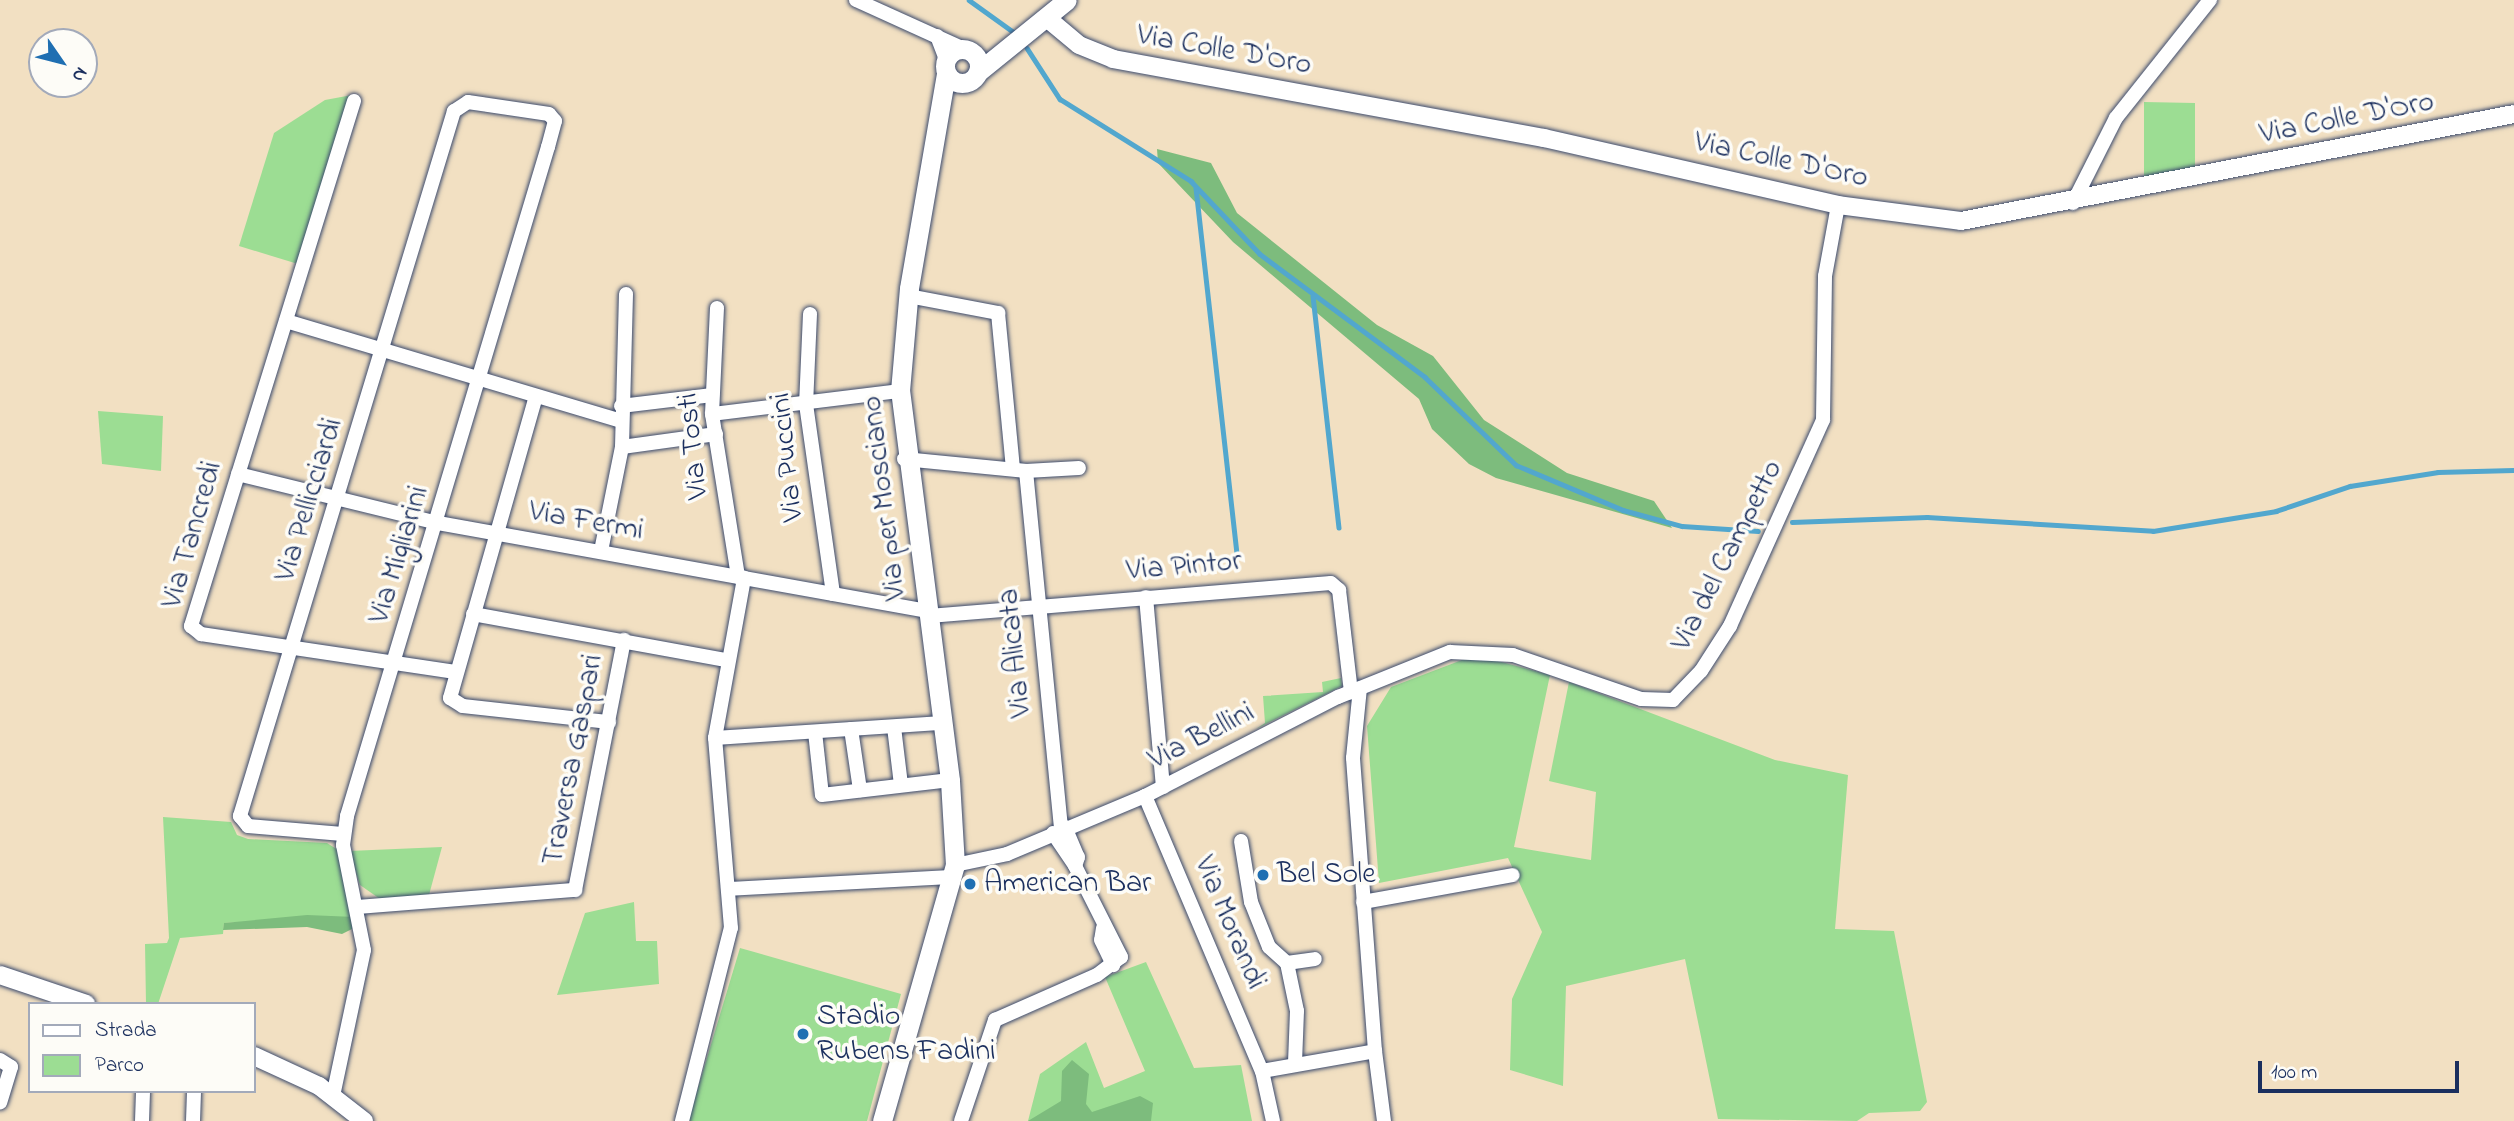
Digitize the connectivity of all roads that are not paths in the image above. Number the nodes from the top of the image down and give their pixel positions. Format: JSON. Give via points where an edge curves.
{"nodes":[{"id":1,"x":856,"y":0,"type":"edge"},
{"id":2,"x":1067,"y":0,"type":"edge"},
{"id":3,"x":2210,"y":0,"type":"edge"},
{"id":4,"x":1048,"y":19,"type":"junction"},
{"id":5,"x":937,"y":36,"type":"junction"},
{"id":6,"x":967,"y":49,"type":"junction"},
{"id":7,"x":1011,"y":50,"type":"junction"},
{"id":8,"x":946,"y":66,"type":"junction"},
{"id":9,"x":971,"y":78,"type":"junction"},
{"id":10,"x":354,"y":100,"type":"dead end"},
{"id":11,"x":945,"y":101,"type":"junction"},
{"id":12,"x":468,"y":102,"type":"joint"},
{"id":13,"x":2514,"y":114,"type":"edge"},
{"id":14,"x":2073,"y":204,"type":"junction"},
{"id":15,"x":1838,"y":205,"type":"junction"},
{"id":16,"x":626,"y":294,"type":"dead end"},
{"id":17,"x":908,"y":296,"type":"junction"},
{"id":18,"x":717,"y":308,"type":"dead end"},
{"id":19,"x":810,"y":314,"type":"dead end"},
{"id":20,"x":285,"y":321,"type":"junction"},
{"id":21,"x":383,"y":351,"type":"junction"},
{"id":22,"x":481,"y":379,"type":"junction"},
{"id":23,"x":900,"y":391,"type":"junction"},
{"id":24,"x":712,"y":395,"type":"junction"},
{"id":25,"x":536,"y":396,"type":"junction"},
{"id":26,"x":806,"y":404,"type":"junction"},
{"id":27,"x":621,"y":413,"type":"junction"},
{"id":28,"x":712,"y":414,"type":"junction"},
{"id":29,"x":716,"y":434,"type":"junction"},
{"id":30,"x":622,"y":447,"type":"junction"},
{"id":31,"x":904,"y":458,"type":"junction"},
{"id":32,"x":1079,"y":468,"type":"dead end"},
{"id":33,"x":1019,"y":470,"type":"junction"},
{"id":34,"x":237,"y":474,"type":"junction"},
{"id":35,"x":337,"y":500,"type":"junction"},
{"id":36,"x":438,"y":523,"type":"junction"},
{"id":37,"x":497,"y":533,"type":"junction"},
{"id":38,"x":601,"y":551,"type":"junction"},
{"id":39,"x":741,"y":577,"type":"junction"},
{"id":40,"x":833,"y":594,"type":"junction"},
{"id":41,"x":1146,"y":597,"type":"junction"},
{"id":42,"x":1038,"y":607,"type":"junction"},
{"id":43,"x":473,"y":614,"type":"junction"},
{"id":44,"x":929,"y":614,"type":"junction"},
{"id":45,"x":624,"y":640,"type":"junction"},
{"id":46,"x":291,"y":647,"type":"junction"},
{"id":47,"x":726,"y":660,"type":"junction"},
{"id":48,"x":394,"y":662,"type":"junction"},
{"id":49,"x":455,"y":672,"type":"junction"},
{"id":50,"x":1356,"y":690,"type":"junction"},
{"id":51,"x":608,"y":722,"type":"junction"},
{"id":52,"x":943,"y":723,"type":"junction"},
{"id":53,"x":894,"y":727,"type":"junction"},
{"id":54,"x":851,"y":729,"type":"junction"},
{"id":55,"x":815,"y":732,"type":"junction"},
{"id":56,"x":715,"y":738,"type":"junction"},
{"id":57,"x":950,"y":780,"type":"junction"},
{"id":58,"x":901,"y":785,"type":"junction"},
{"id":59,"x":1163,"y":787,"type":"junction"},
{"id":60,"x":860,"y":790,"type":"junction"},
{"id":61,"x":1145,"y":796,"type":"junction"},
{"id":62,"x":1060,"y":830,"type":"junction"},
{"id":63,"x":343,"y":834,"type":"junction"},
{"id":64,"x":1241,"y":841,"type":"dead end"},
{"id":65,"x":954,"y":871,"type":"junction"},
{"id":66,"x":1513,"y":875,"type":"dead end"},
{"id":67,"x":728,"y":889,"type":"junction"},
{"id":68,"x":1363,"y":902,"type":"junction"},
{"id":69,"x":358,"y":907,"type":"junction"},
{"id":70,"x":1315,"y":959,"type":"dead end"},
{"id":71,"x":1287,"y":963,"type":"junction"},
{"id":72,"x":0,"y":975,"type":"edge"},
{"id":73,"x":80,"y":1002,"type":"edge"},
{"id":74,"x":1375,"y":1051,"type":"junction"},
{"id":75,"x":256,"y":1057,"type":"edge"},
{"id":76,"x":0,"y":1060,"type":"edge"},
{"id":77,"x":1295,"y":1064,"type":"junction"},
{"id":78,"x":1262,"y":1071,"type":"junction"},
{"id":79,"x":143,"y":1093,"type":"edge"},
{"id":80,"x":194,"y":1093,"type":"edge"},
{"id":81,"x":333,"y":1096,"type":"junction"},
{"id":82,"x":0,"y":1102,"type":"edge"},
{"id":83,"x":142,"y":1121,"type":"edge"},
{"id":84,"x":193,"y":1121,"type":"edge"},
{"id":85,"x":364,"y":1121,"type":"edge"},
{"id":86,"x":682,"y":1121,"type":"edge"},
{"id":87,"x":882,"y":1121,"type":"edge"},
{"id":88,"x":961,"y":1121,"type":"edge"},
{"id":89,"x":1273,"y":1121,"type":"edge"},
{"id":90,"x":1384,"y":1121,"type":"edge"}],
"edges":[{"from":1,"to":5,"type":"street"},
{"from":2,"to":4,"type":"main road"},
{"from":3,"to":14,"type":"street","via":[[2116,118]]},
{"from":4,"to":7,"type":"main road"},
{"from":4,"to":15,"type":"street","name":"Via Colle D'Oro","via":[[1079,45],[1113,59],[1544,138]]},
{"from":5,"to":6,"type":"street"},
{"from":5,"to":8,"type":"street"},
{"from":6,"to":7,"type":"main road"},
{"from":6,"to":8,"type":"main road"},
{"from":6,"to":9,"type":"main road"},
{"from":7,"to":9,"type":"main road"},
{"from":8,"to":9,"type":"main road"},
{"from":8,"to":11,"type":"main road","name":"Via per Mosciano"},
{"from":9,"to":11,"type":"main road"},
{"from":10,"to":20,"type":"street","name":"Via Tancredi"},
{"from":11,"to":17,"type":"main road","name":"Via per Mosciano","via":[[931,149]]},
{"from":12,"to":21,"type":"street","name":"Via Pellicciardi","via":[[459,105],[449,122]]},
{"from":12,"to":22,"type":"street","name":"Via Migliarini","via":[[540,112],[555,121]]},
{"from":13,"to":14,"type":"street","name":"Via Colle D'Oro"},
{"from":14,"to":15,"type":"street","name":"Via Colle D'Oro","via":[[1961,221]]},
{"from":15,"to":50,"type":"street","name":"Via del Campetto","via":[[1825,276],[1823,420],[1769,547],[1701,671],[1673,699],[1641,699],[1513,655],[1465,650]]},
{"from":16,"to":27,"type":"street"},
{"from":17,"to":23,"type":"main road","name":"Via per Mosciano"},
{"from":17,"to":33,"type":"street","name":"Via Alicata","via":[[998,313]]},
{"from":18,"to":24,"type":"street","name":"Via Tosti"},
{"from":19,"to":26,"type":"street","name":"Via Puccini"},
{"from":20,"to":21,"type":"street"},
{"from":20,"to":34,"type":"street","name":"Via Tancredi"},
{"from":21,"to":22,"type":"street"},
{"from":21,"to":35,"type":"street","name":"Via Pellicciardi"},
{"from":22,"to":25,"type":"street"},
{"from":22,"to":36,"type":"street","name":"Via Migliarini"},
{"from":23,"to":26,"type":"street"},
{"from":23,"to":31,"type":"main road","name":"Via per Mosciano"},
{"from":24,"to":27,"type":"street"},
{"from":24,"to":28,"type":"street","name":"Via Tosti"},
{"from":25,"to":27,"type":"street"},
{"from":25,"to":37,"type":"street"},
{"from":26,"to":28,"type":"street"},
{"from":26,"to":40,"type":"street","name":"Via Puccini"},
{"from":27,"to":30,"type":"street"},
{"from":28,"to":29,"type":"street","name":"Via Tosti"},
{"from":29,"to":30,"type":"street"},
{"from":29,"to":39,"type":"street","name":"Via Tosti"},
{"from":30,"to":38,"type":"street"},
{"from":31,"to":33,"type":"street"},
{"from":31,"to":44,"type":"main road","name":"Via per Mosciano"},
{"from":32,"to":33,"type":"street"},
{"from":33,"to":42,"type":"street","name":"Via Alicata"},
{"from":34,"to":35,"type":"street","name":"Via Fermi"},
{"from":34,"to":46,"type":"street","name":"Via Tancredi","via":[[191,626],[201,634]]},
{"from":35,"to":36,"type":"street","name":"Via Fermi"},
{"from":35,"to":46,"type":"street","name":"Via Pellicciardi"},
{"from":36,"to":37,"type":"street","name":"Via Fermi"},
{"from":36,"to":48,"type":"street","name":"Via Migliarini"},
{"from":37,"to":38,"type":"street","name":"Via Fermi"},
{"from":37,"to":43,"type":"street"},
{"from":38,"to":39,"type":"street","name":"Via Fermi"},
{"from":39,"to":40,"type":"street","name":"Via Fermi"},
{"from":39,"to":47,"type":"street"},
{"from":40,"to":44,"type":"street","name":"Via Fermi"},
{"from":41,"to":42,"type":"street","name":"Via Pintor"},
{"from":41,"to":50,"type":"street","name":"Via Pintor","via":[[1331,583],[1339,590]]},
{"from":41,"to":59,"type":"street"},
{"from":42,"to":44,"type":"street","name":"Via Pintor"},
{"from":42,"to":62,"type":"street","name":"Via Alicata"},
{"from":43,"to":45,"type":"street"},
{"from":43,"to":49,"type":"street"},
{"from":44,"to":52,"type":"main road","name":"Via per Mosciano"},
{"from":45,"to":47,"type":"street"},
{"from":45,"to":51,"type":"street","name":"Traversa Gaspari"},
{"from":46,"to":48,"type":"street","name":"Via Tancredi"},
{"from":46,"to":63,"type":"street","name":"Via Pellicciardi","via":[[240,820]]},
{"from":47,"to":56,"type":"street"},
{"from":48,"to":49,"type":"street","name":"Via Tancredi"},
{"from":48,"to":63,"type":"street","name":"Via Migliarini"},
{"from":49,"to":51,"type":"street","via":[[450,698],[463,706]]},
{"from":50,"to":59,"type":"street","name":"Via Bellini"},
{"from":50,"to":68,"type":"street","via":[[1353,758]]},
{"from":51,"to":69,"type":"street","name":"Traversa Gaspari","via":[[575,890]]},
{"from":52,"to":53,"type":"street"},
{"from":52,"to":57,"type":"main road","name":"Via per Mosciano"},
{"from":53,"to":54,"type":"street"},
{"from":53,"to":58,"type":"street"},
{"from":54,"to":55,"type":"street"},
{"from":54,"to":60,"type":"street"},
{"from":55,"to":56,"type":"street"},
{"from":55,"to":60,"type":"street","via":[[822,795]]},
{"from":56,"to":67,"type":"street"},
{"from":57,"to":58,"type":"street"},
{"from":57,"to":65,"type":"main road","name":"Via per Mosciano"},
{"from":58,"to":60,"type":"street"},
{"from":59,"to":61,"type":"street","name":"Via Bellini"},
{"from":61,"to":62,"type":"street","name":"Via Bellini"},
{"from":61,"to":78,"type":"street","name":"Via Morandi"},
{"from":62,"to":65,"type":"street","name":"Via Bellini"},
{"from":62,"to":88,"type":"street","name":"Via Alicata","via":[[1078,857],[1075,866],[1103,928],[1101,940],[1113,965],[991,1025]]},
{"from":63,"to":69,"type":"street","name":"Via Migliarini"},
{"from":64,"to":71,"type":"street","via":[[1251,902],[1269,947]]},
{"from":65,"to":67,"type":"street","name":"Via Bellini"},
{"from":65,"to":87,"type":"main road","name":"Via per Mosciano"},
{"from":66,"to":68,"type":"street"},
{"from":67,"to":86,"type":"street","via":[[726,962]]},
{"from":68,"to":74,"type":"street"},
{"from":69,"to":81,"type":"street","name":"Via Migliarini","via":[[363,963]]},
{"from":70,"to":71,"type":"street"},
{"from":71,"to":77,"type":"street","via":[[1297,1011]]},
{"from":72,"to":73,"type":"street"},
{"from":74,"to":77,"type":"street"},
{"from":74,"to":90,"type":"street"},
{"from":75,"to":81,"type":"street"},
{"from":76,"to":82,"type":"street","via":[[11,1067]]},
{"from":77,"to":78,"type":"street"},
{"from":78,"to":89,"type":"street"},
{"from":79,"to":83,"type":"street"},
{"from":80,"to":84,"type":"street"},
{"from":81,"to":85,"type":"street"}]}
